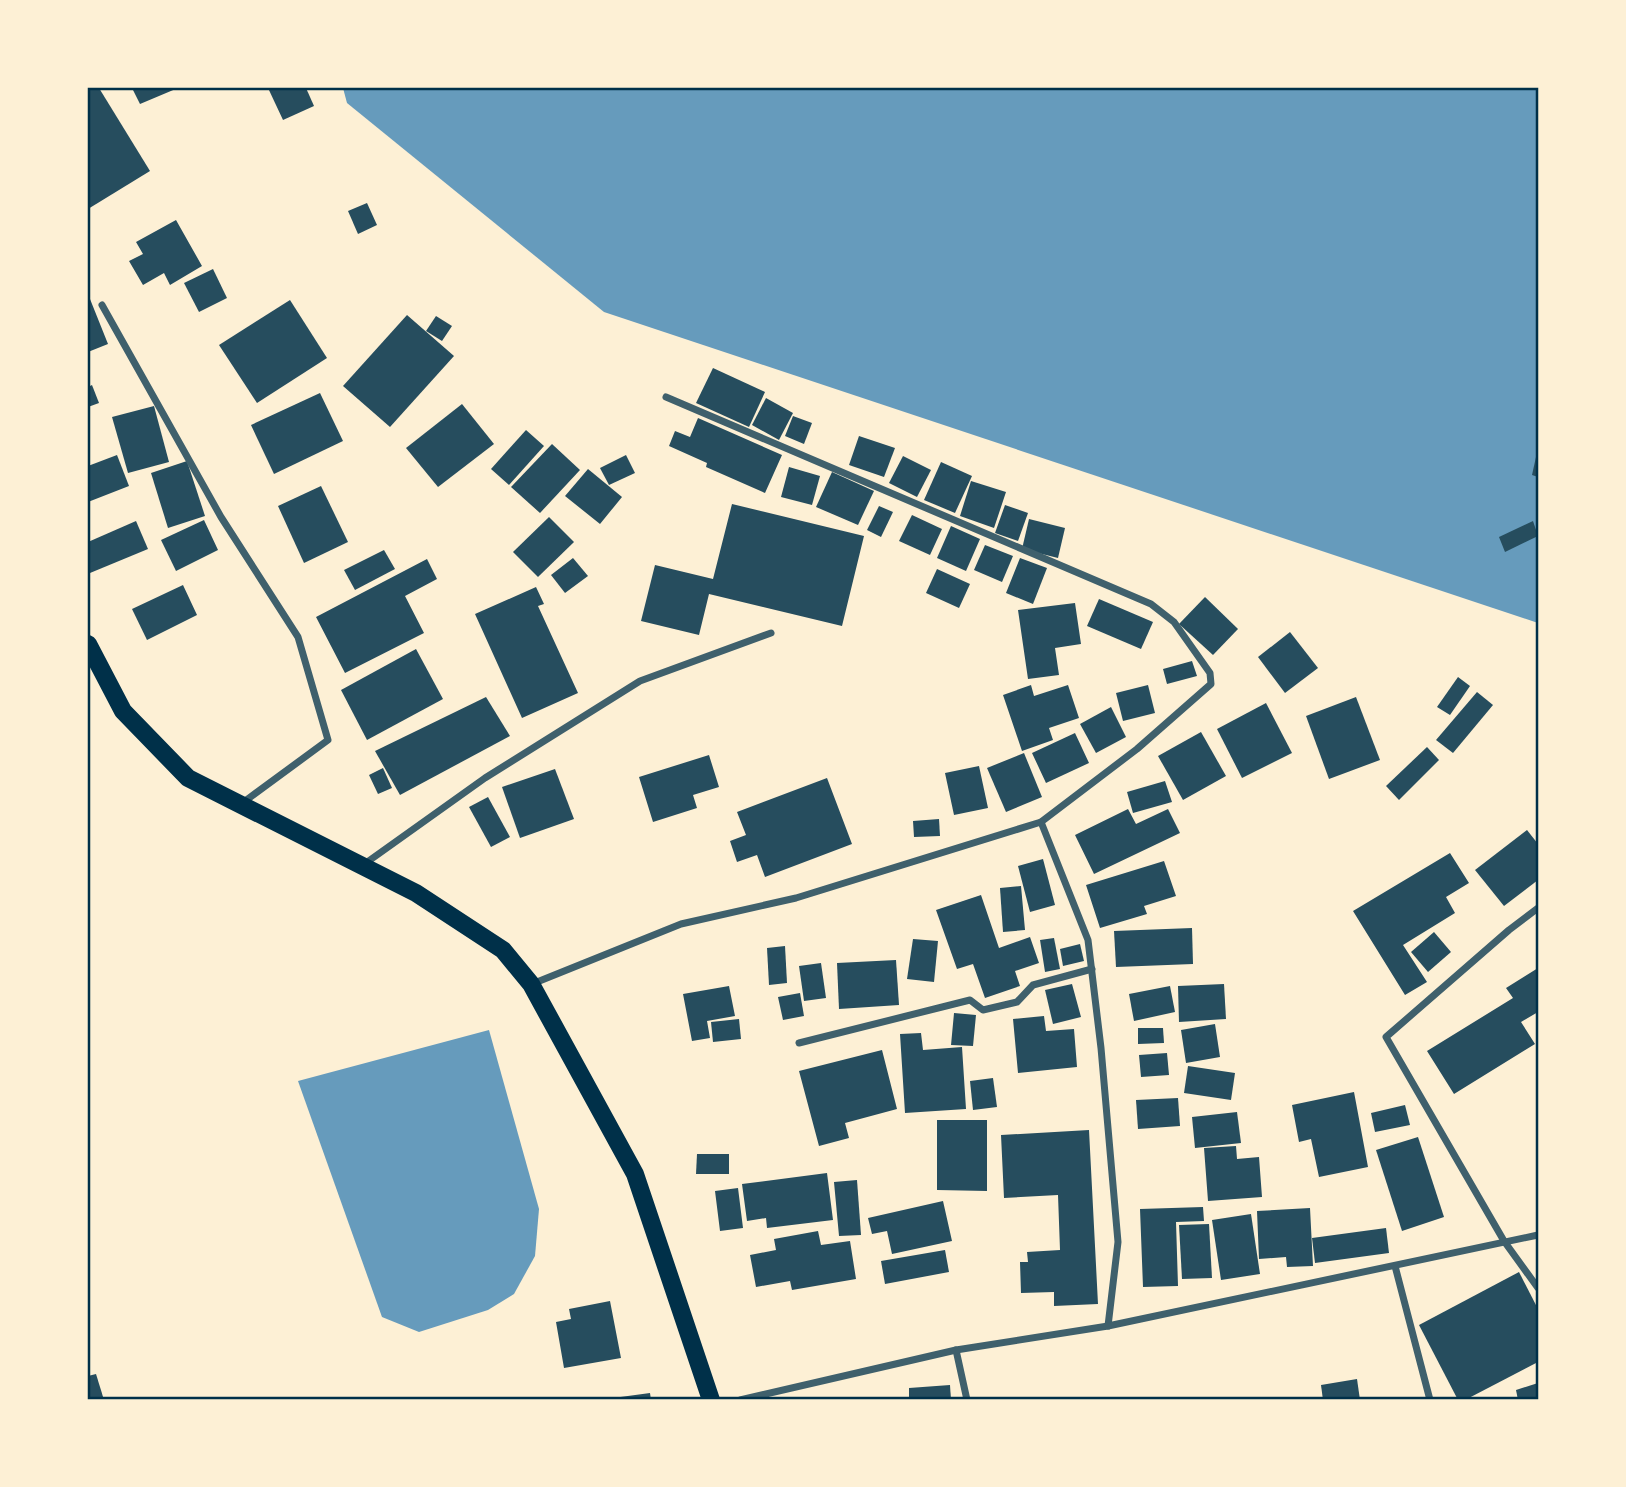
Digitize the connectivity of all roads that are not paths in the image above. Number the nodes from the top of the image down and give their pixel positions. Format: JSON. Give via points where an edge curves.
{"nodes":[{"id":1,"x":102,"y":305,"type":"dead end"},
{"id":2,"x":666,"y":397,"type":"dead end"},
{"id":3,"x":771,"y":633,"type":"dead end"},
{"id":4,"x":88,"y":643,"type":"edge"},
{"id":5,"x":241,"y":805,"type":"junction"},
{"id":6,"x":1041,"y":822,"type":"junction"},
{"id":7,"x":362,"y":866,"type":"junction"},
{"id":8,"x":1538,"y":908,"type":"edge"},
{"id":9,"x":1092,"y":969,"type":"junction"},
{"id":10,"x":531,"y":984,"type":"junction"},
{"id":11,"x":799,"y":1043,"type":"dead end"},
{"id":12,"x":1538,"y":1235,"type":"edge"},
{"id":13,"x":1504,"y":1241,"type":"junction"},
{"id":14,"x":1395,"y":1266,"type":"junction"},
{"id":15,"x":1538,"y":1288,"type":"edge"},
{"id":16,"x":1108,"y":1325,"type":"junction"},
{"id":17,"x":956,"y":1350,"type":"junction"},
{"id":18,"x":711,"y":1399,"type":"edge"},
{"id":19,"x":740,"y":1399,"type":"edge"},
{"id":20,"x":967,"y":1399,"type":"edge"},
{"id":21,"x":1430,"y":1399,"type":"edge"}],
"edges":[{"from":1,"to":5,"type":"street","via":[[221,517],[298,637],[328,740]]},
{"from":2,"to":6,"type":"street","via":[[1152,604],[1174,622],[1210,673],[1211,684],[1137,749]]},
{"from":3,"to":7,"type":"street","via":[[640,681],[485,778]]},
{"from":4,"to":5,"type":"main road","via":[[123,711],[188,778]]},
{"from":5,"to":7,"type":"main road"},
{"from":6,"to":9,"type":"street","via":[[1088,940]]},
{"from":6,"to":10,"type":"street","via":[[796,898],[681,924]]},
{"from":7,"to":10,"type":"main road","via":[[416,892],[503,950]]},
{"from":8,"to":13,"type":"street","via":[[1386,1037]]},
{"from":9,"to":11,"type":"street","via":[[1033,985],[1017,1002],[983,1010],[970,1000]]},
{"from":9,"to":16,"type":"street","via":[[1118,1242]]},
{"from":10,"to":18,"type":"main road","via":[[635,1174]]},
{"from":12,"to":13,"type":"street"},
{"from":13,"to":14,"type":"street"},
{"from":13,"to":15,"type":"street"},
{"from":14,"to":16,"type":"street"},
{"from":14,"to":21,"type":"street"},
{"from":16,"to":17,"type":"street"},
{"from":17,"to":19,"type":"street"},
{"from":17,"to":20,"type":"street"}]}
